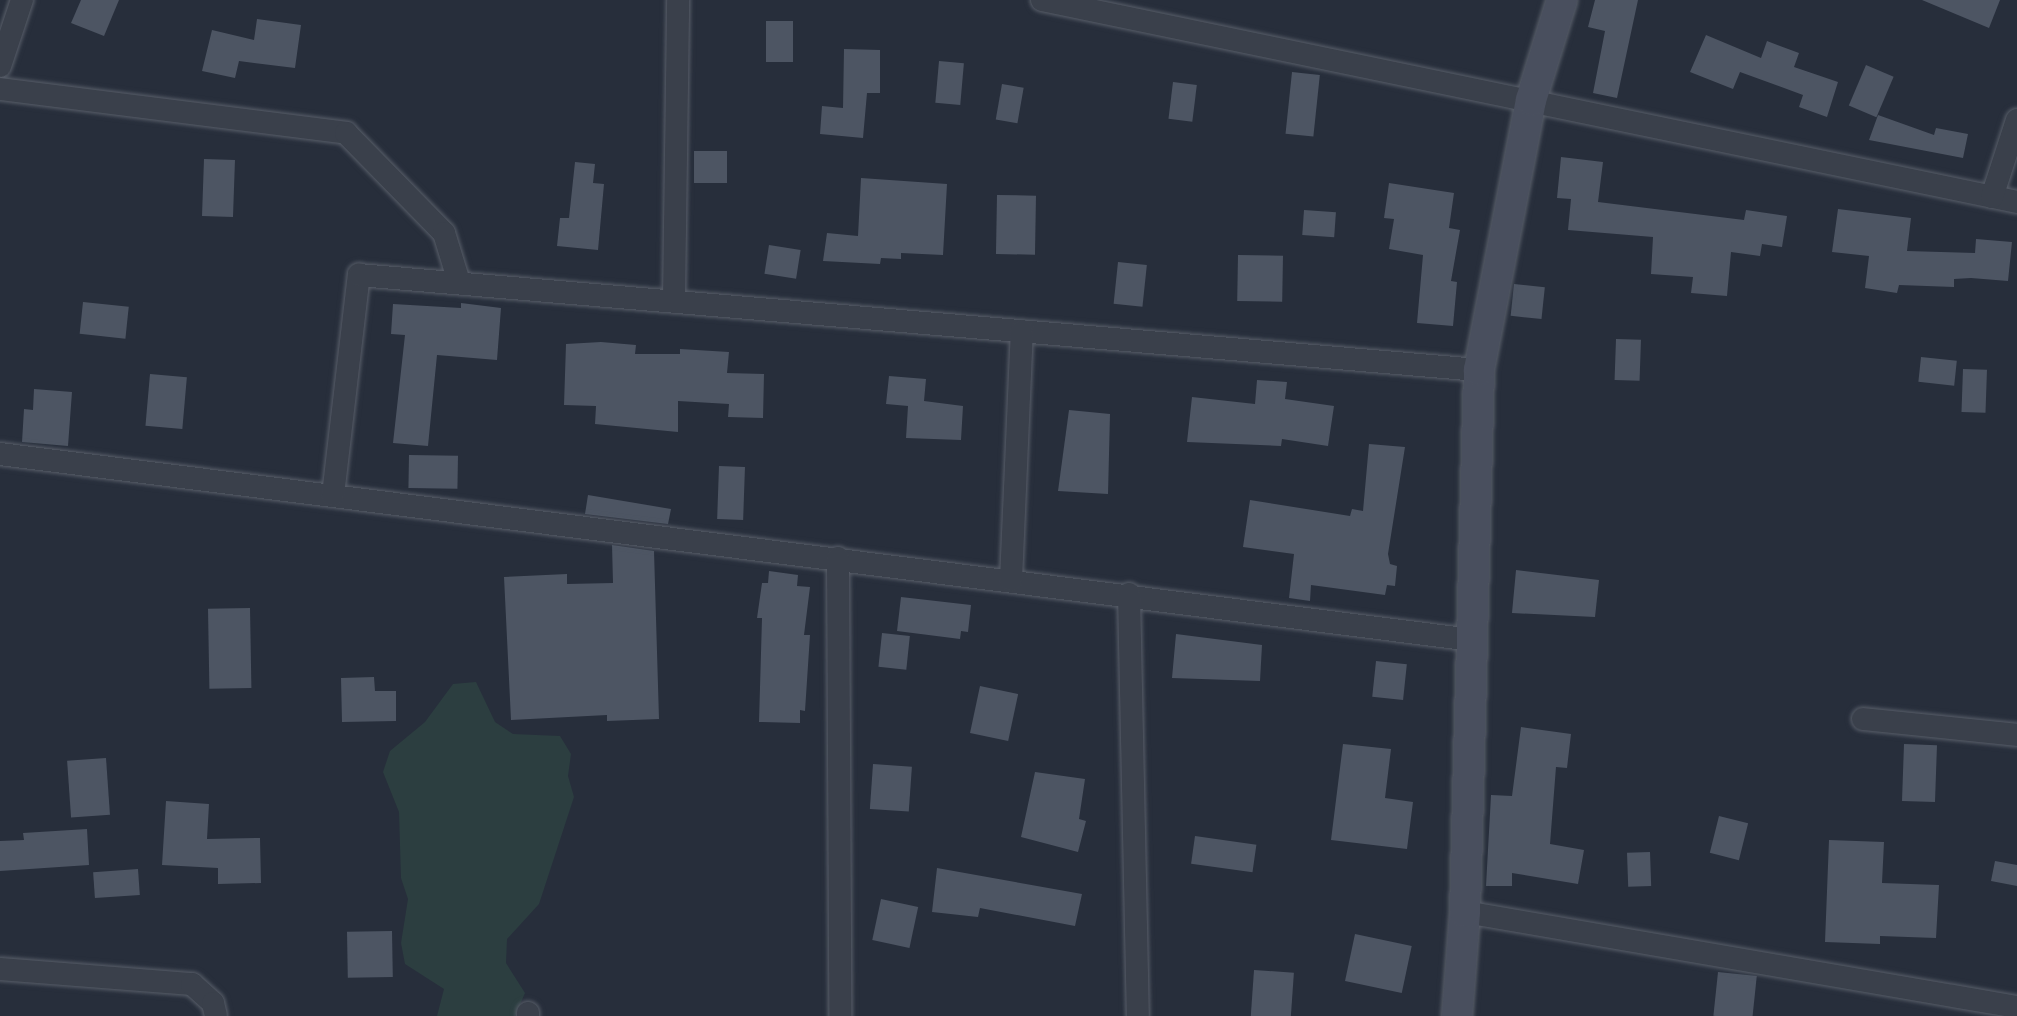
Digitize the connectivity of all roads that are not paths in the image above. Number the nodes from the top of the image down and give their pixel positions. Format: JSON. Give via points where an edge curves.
{"nodes":[{"id":1,"x":22,"y":0,"type":"edge"},
{"id":2,"x":678,"y":0,"type":"edge"},
{"id":3,"x":1042,"y":0,"type":"edge"},
{"id":4,"x":1562,"y":0,"type":"edge"},
{"id":5,"x":0,"y":66,"type":"edge"},
{"id":6,"x":0,"y":89,"type":"edge"},
{"id":7,"x":1531,"y":100,"type":"junction"},
{"id":8,"x":2017,"y":120,"type":"edge"},
{"id":9,"x":1992,"y":197,"type":"junction"},
{"id":10,"x":2017,"y":202,"type":"edge"},
{"id":11,"x":459,"y":282,"type":"junction"},
{"id":12,"x":674,"y":298,"type":"junction"},
{"id":13,"x":1022,"y":331,"type":"junction"},
{"id":14,"x":1479,"y":370,"type":"junction"},
{"id":15,"x":0,"y":454,"type":"edge"},
{"id":16,"x":333,"y":495,"type":"junction"},
{"id":17,"x":838,"y":558,"type":"junction"},
{"id":18,"x":1011,"y":580,"type":"junction"},
{"id":19,"x":1129,"y":594,"type":"junction"},
{"id":20,"x":1472,"y":640,"type":"junction"},
{"id":21,"x":1863,"y":719,"type":"dead end"},
{"id":22,"x":2017,"y":735,"type":"edge"},
{"id":23,"x":1465,"y":912,"type":"junction"},
{"id":24,"x":0,"y":969,"type":"edge"},
{"id":25,"x":2017,"y":1007,"type":"edge"},
{"id":26,"x":216,"y":1016,"type":"edge"},
{"id":27,"x":840,"y":1016,"type":"edge"},
{"id":28,"x":1138,"y":1016,"type":"edge"},
{"id":29,"x":1457,"y":1016,"type":"edge"}],
"edges":[{"from":1,"to":5,"type":"street"},
{"from":2,"to":12,"type":"street"},
{"from":3,"to":7,"type":"street"},
{"from":4,"to":7,"type":"street"},
{"from":6,"to":11,"type":"street","via":[[346,133],[444,233]]},
{"from":7,"to":9,"type":"street"},
{"from":7,"to":14,"type":"street"},
{"from":8,"to":9,"type":"street"},
{"from":9,"to":10,"type":"street"},
{"from":11,"to":12,"type":"street"},
{"from":11,"to":16,"type":"street","via":[[359,275]]},
{"from":12,"to":13,"type":"street"},
{"from":13,"to":14,"type":"street"},
{"from":13,"to":18,"type":"street"},
{"from":14,"to":20,"type":"street"},
{"from":15,"to":16,"type":"street"},
{"from":16,"to":17,"type":"street"},
{"from":17,"to":18,"type":"street"},
{"from":17,"to":27,"type":"street"},
{"from":18,"to":19,"type":"street"},
{"from":19,"to":20,"type":"street"},
{"from":19,"to":28,"type":"street"},
{"from":20,"to":23,"type":"street"},
{"from":21,"to":22,"type":"street"},
{"from":23,"to":25,"type":"street"},
{"from":23,"to":29,"type":"street"},
{"from":24,"to":26,"type":"street","via":[[192,984],[213,1003]]}]}
